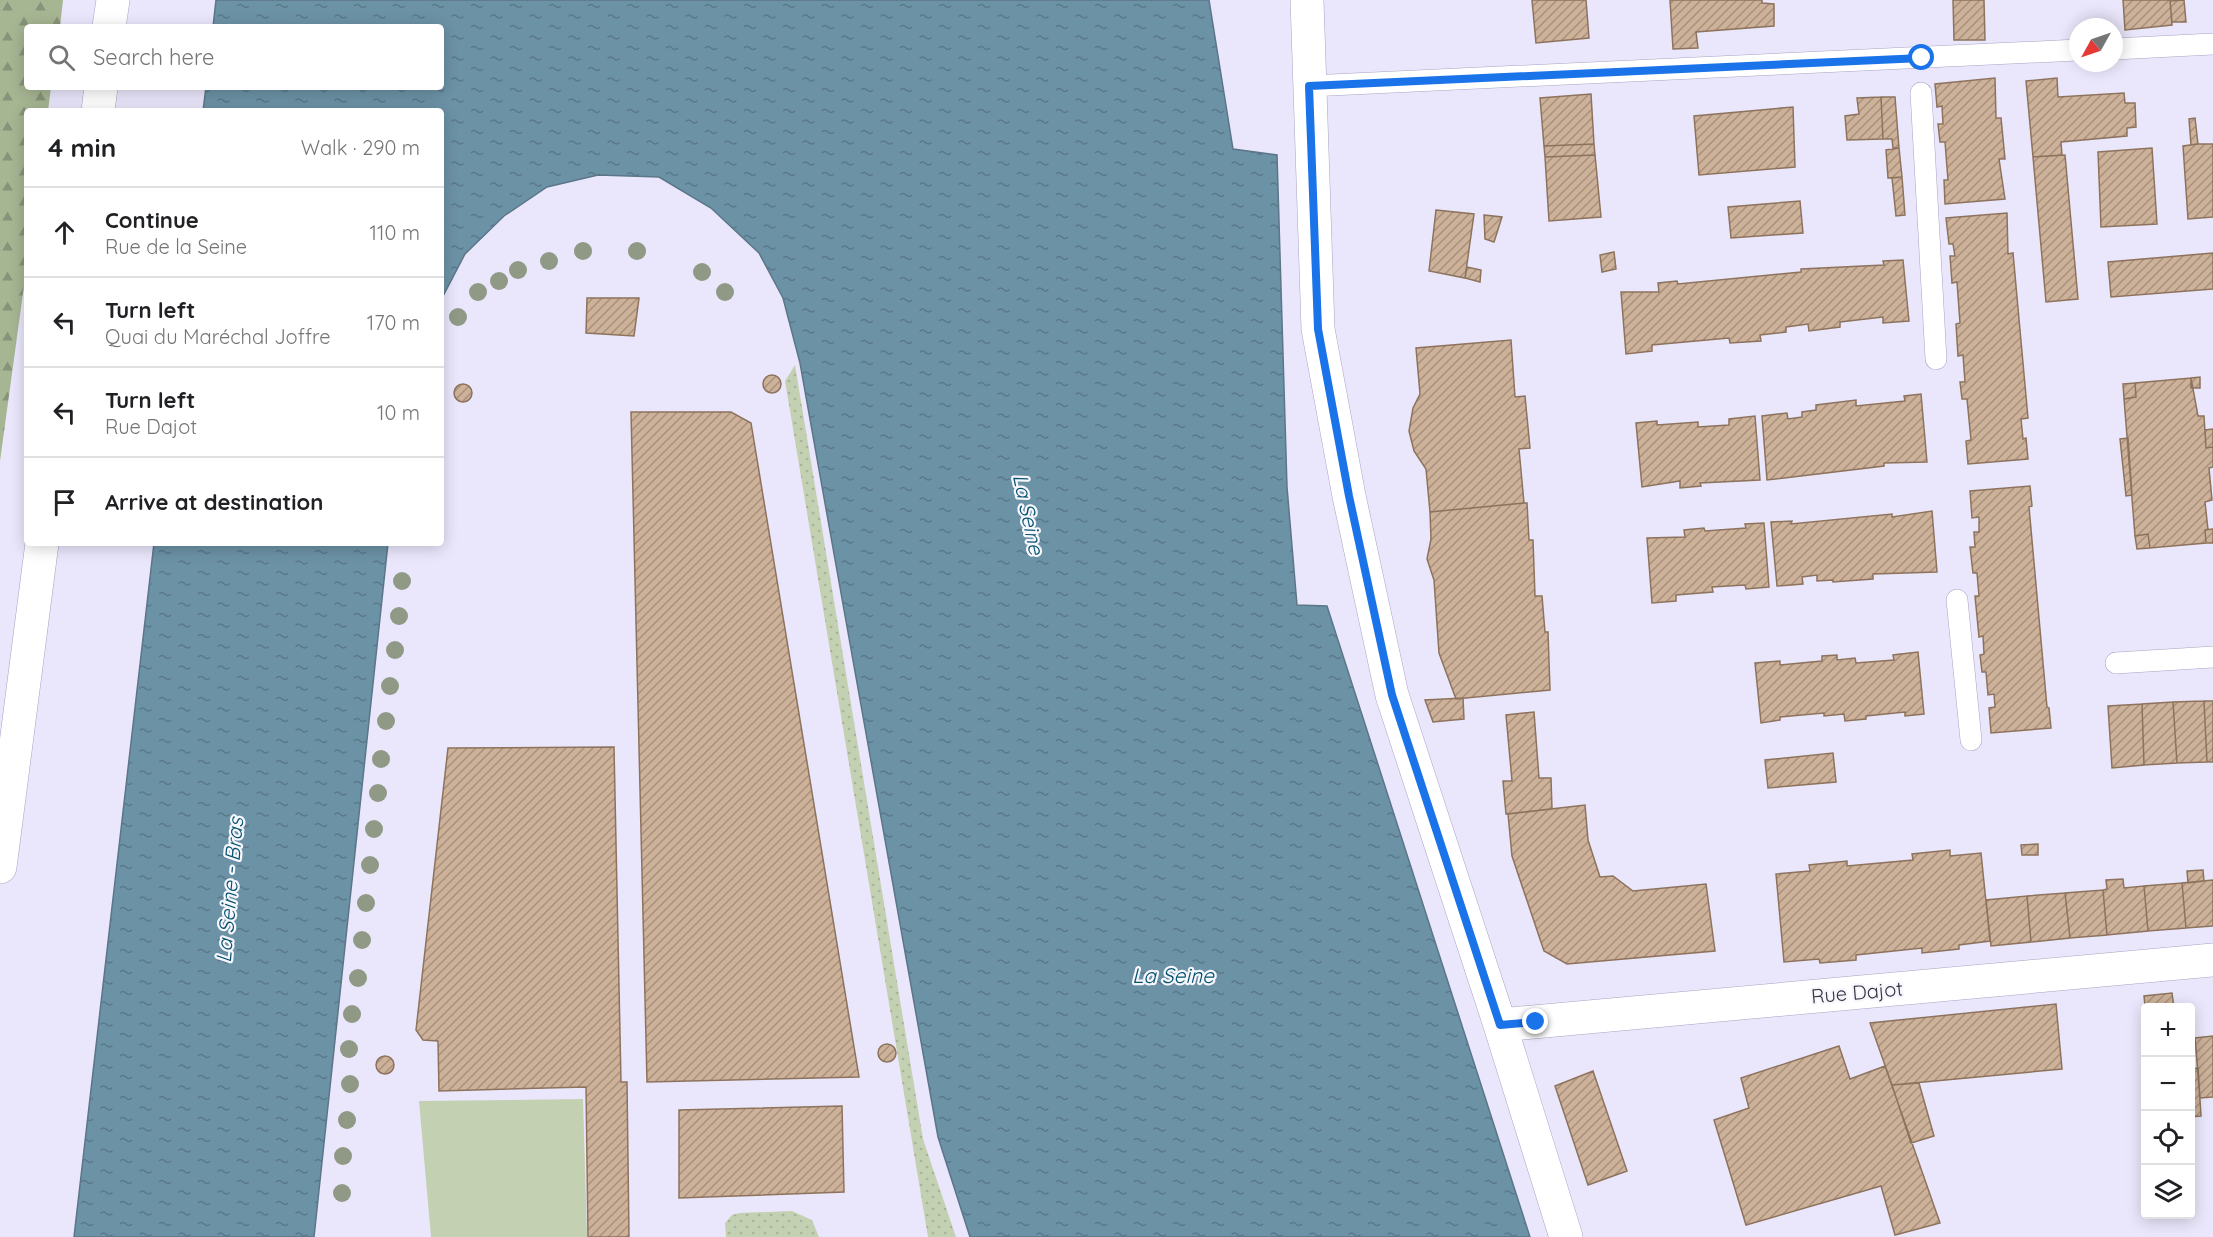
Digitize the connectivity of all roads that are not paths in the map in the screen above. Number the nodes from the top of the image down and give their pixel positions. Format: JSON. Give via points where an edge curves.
{"nodes":[{"id":1,"x":113,"y":0,"type":"edge"},
{"id":2,"x":1307,"y":0,"type":"edge"},
{"id":3,"x":109,"y":24,"type":"edge"},
{"id":4,"x":2213,"y":44,"type":"edge"},
{"id":5,"x":2123,"y":49,"type":"edge"},
{"id":6,"x":2069,"y":50,"type":"edge"},
{"id":7,"x":1309,"y":86,"type":"junction"},
{"id":8,"x":101,"y":90,"type":"edge"},
{"id":9,"x":1921,"y":93,"type":"dead end"},
{"id":10,"x":98,"y":108,"type":"edge"},
{"id":11,"x":1935,"y":359,"type":"dead end"},
{"id":12,"x":42,"y":546,"type":"edge"},
{"id":13,"x":1957,"y":600,"type":"dead end"},
{"id":14,"x":2213,"y":657,"type":"edge"},
{"id":15,"x":2116,"y":663,"type":"dead end"},
{"id":16,"x":1971,"y":741,"type":"dead end"},
{"id":17,"x":0,"y":867,"type":"edge"},
{"id":18,"x":2213,"y":960,"type":"edge"},
{"id":19,"x":1500,"y":1025,"type":"junction"},
{"id":20,"x":1566,"y":1237,"type":"edge"}],
"edges":[{"from":1,"to":3,"type":"street"},
{"from":2,"to":7,"type":"street"},
{"from":4,"to":5,"type":"lane"},
{"from":6,"to":7,"type":"lane"},
{"from":7,"to":19,"type":"street","via":[[1318,329],[1349,496],[1392,695]]},
{"from":8,"to":10,"type":"street"},
{"from":9,"to":11,"type":"lane"},
{"from":12,"to":17,"type":"street"},
{"from":13,"to":16,"type":"lane"},
{"from":14,"to":15,"type":"lane"},
{"from":18,"to":19,"type":"street","name":"Rue Dajot"},
{"from":19,"to":20,"type":"street"}]}
